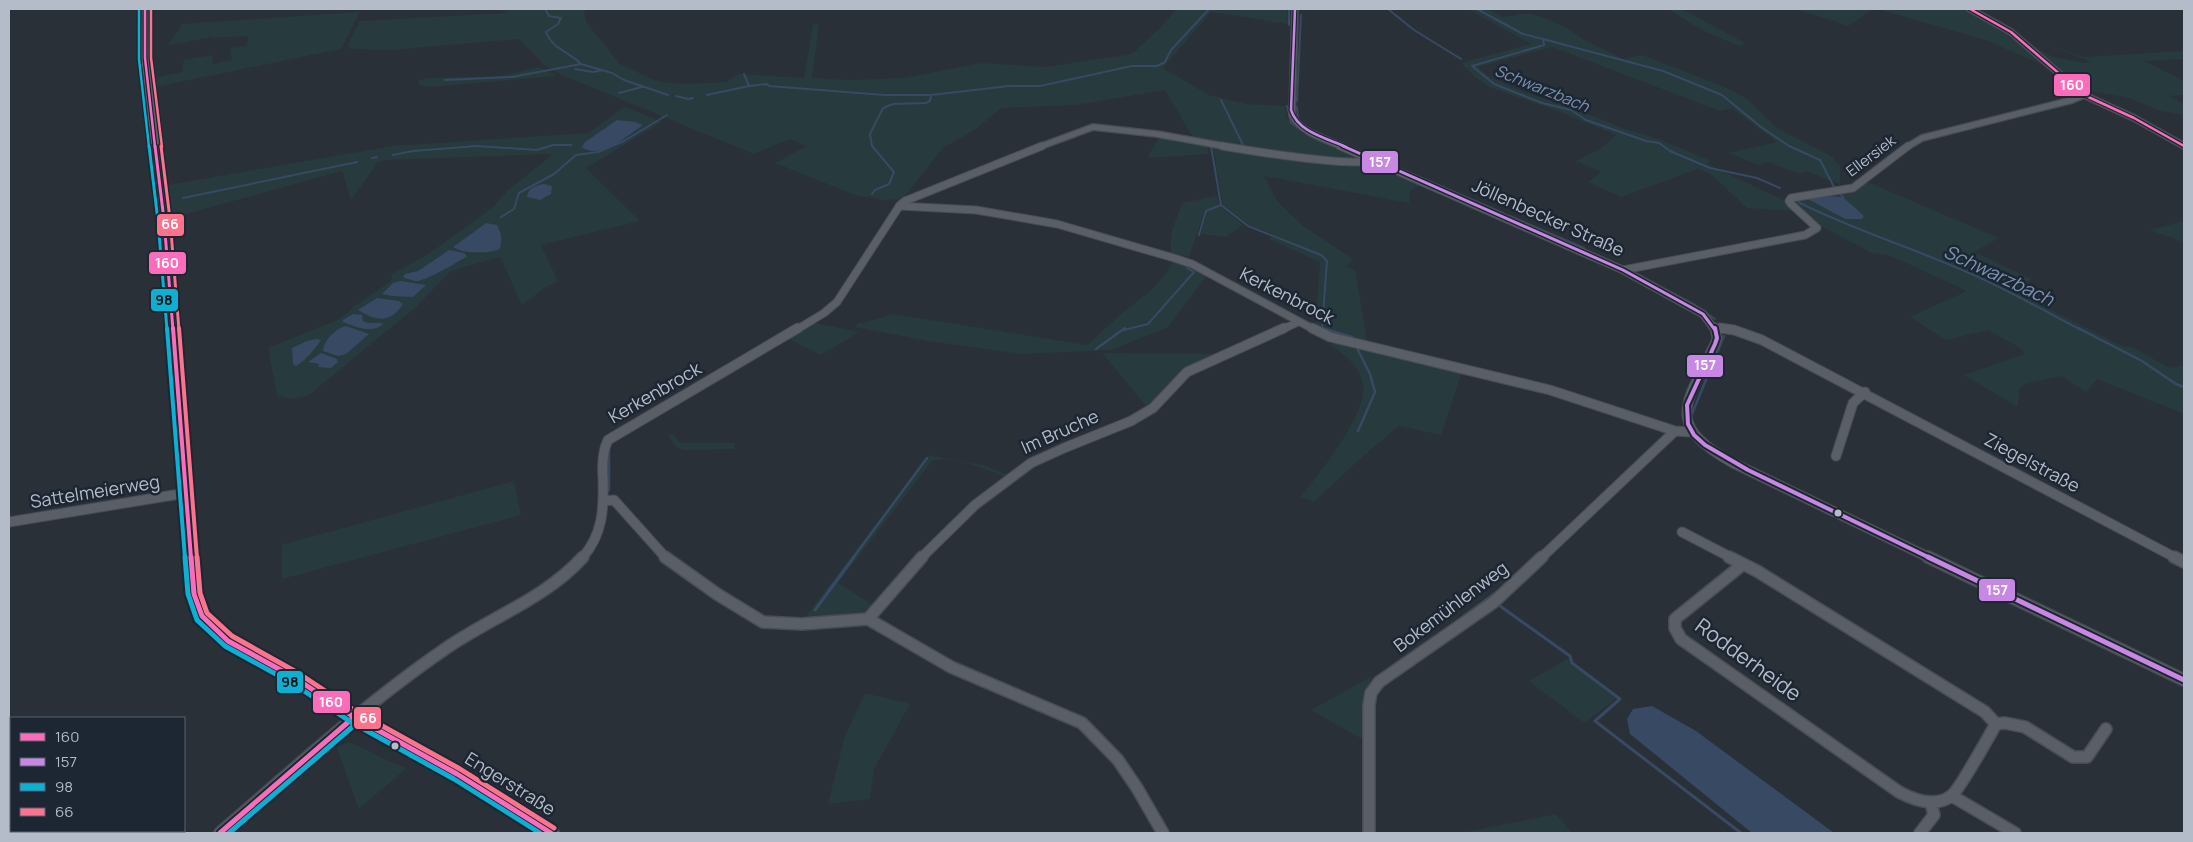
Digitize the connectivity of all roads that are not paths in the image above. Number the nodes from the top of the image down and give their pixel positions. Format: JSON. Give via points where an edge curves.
{"nodes":[{"id":1,"x":145,"y":9,"type":"edge"},
{"id":2,"x":1295,"y":9,"type":"edge"},
{"id":3,"x":1970,"y":9,"type":"edge"},
{"id":4,"x":2084,"y":95,"type":"junction"},
{"id":5,"x":2184,"y":146,"type":"edge"},
{"id":6,"x":1372,"y":160,"type":"junction"},
{"id":7,"x":899,"y":206,"type":"junction"},
{"id":8,"x":1623,"y":270,"type":"junction"},
{"id":9,"x":1298,"y":322,"type":"junction"},
{"id":10,"x":1715,"y":328,"type":"junction"},
{"id":11,"x":1865,"y":392,"type":"junction"},
{"id":12,"x":1675,"y":431,"type":"junction"},
{"id":13,"x":1690,"y":432,"type":"junction"},
{"id":14,"x":1836,"y":456,"type":"dead end"},
{"id":15,"x":186,"y":493,"type":"junction"},
{"id":16,"x":603,"y":501,"type":"junction"},
{"id":17,"x":9,"y":522,"type":"edge"},
{"id":18,"x":1682,"y":532,"type":"dead end"},
{"id":19,"x":2184,"y":562,"type":"edge"},
{"id":20,"x":1742,"y":565,"type":"junction"},
{"id":21,"x":868,"y":619,"type":"junction"},
{"id":22,"x":2184,"y":680,"type":"edge"},
{"id":23,"x":354,"y":717,"type":"junction"},
{"id":24,"x":1996,"y":724,"type":"junction"},
{"id":25,"x":2106,"y":729,"type":"dead end"},
{"id":26,"x":1952,"y":796,"type":"junction"},
{"id":27,"x":1931,"y":803,"type":"junction"},
{"id":28,"x":220,"y":833,"type":"edge"},
{"id":29,"x":552,"y":833,"type":"edge"},
{"id":30,"x":1163,"y":833,"type":"edge"},
{"id":31,"x":1369,"y":833,"type":"edge"},
{"id":32,"x":1920,"y":833,"type":"edge"},
{"id":33,"x":2015,"y":833,"type":"edge"}],
"edges":[{"from":1,"to":15,"type":"main road","name":"Engerstraße","via":[[145,58],[163,212]]},
{"from":2,"to":6,"type":"street","name":"Jöllenbecker Straße","via":[[1294,119],[1314,135]]},
{"from":3,"to":4,"type":"street","via":[[2011,32]]},
{"from":4,"to":5,"type":"street"},
{"from":4,"to":8,"type":"street","name":"Ellersiek","via":[[1922,138],[1853,188],[1791,198],[1789,201],[1797,210],[1816,225],[1817,230],[1805,235]]},
{"from":6,"to":7,"type":"street","via":[[1273,155],[1157,134],[1093,127]]},
{"from":6,"to":8,"type":"street","name":"Jöllenbecker Straße"},
{"from":7,"to":9,"type":"street","name":"Kerkenbrock","via":[[976,210],[1057,224],[1192,264]]},
{"from":7,"to":16,"type":"street","name":"Kerkenbrock","via":[[838,302],[608,440],[603,449]]},
{"from":8,"to":10,"type":"street","name":"Jöllenbecker Straße","via":[[1691,306]]},
{"from":9,"to":12,"type":"street","name":"Kerkenbrock","via":[[1330,337],[1550,390]]},
{"from":9,"to":21,"type":"street","name":"Im Bruche","via":[[1187,372],[1161,401],[1138,417],[1043,457],[1017,472],[953,525]]},
{"from":10,"to":11,"type":"street","name":"Ziegelstraße","via":[[1734,330],[1762,340]]},
{"from":10,"to":13,"type":"street","via":[[1715,344],[1686,409],[1686,425]]},
{"from":11,"to":14,"type":"street","via":[[1853,404]]},
{"from":11,"to":19,"type":"street","name":"Ziegelstraße"},
{"from":12,"to":13,"type":"street","name":"Kerkenbrock"},
{"from":12,"to":31,"type":"street","name":"Bokemühlenweg","via":[[1494,602],[1379,682],[1371,693],[1369,705]]},
{"from":13,"to":22,"type":"street","via":[[1719,455]]},
{"from":15,"to":17,"type":"street","name":"Sattelmeierweg"},
{"from":15,"to":23,"type":"main road","name":"Engerstraße","via":[[194,594],[202,616],[228,641],[295,678]]},
{"from":16,"to":21,"type":"street","via":[[614,500],[667,559],[763,622],[802,624]]},
{"from":16,"to":23,"type":"street","name":"Kerkenbrock","via":[[601,523],[595,539],[575,565],[540,594],[448,647]]},
{"from":18,"to":20,"type":"street"},
{"from":20,"to":24,"type":"street","via":[[1757,571],[1986,712]]},
{"from":20,"to":27,"type":"street","name":"Rodderheide","via":[[1675,619],[1675,628],[1681,639],[1899,792],[1914,800]]},
{"from":21,"to":30,"type":"street","via":[[951,667],[1082,723],[1121,762]]},
{"from":23,"to":28,"type":"street","name":"Kerkenbrock"},
{"from":23,"to":29,"type":"main road","name":"Engerstraße","via":[[457,774]]},
{"from":24,"to":25,"type":"street","via":[[2018,724],[2079,758],[2087,757]]},
{"from":24,"to":26,"type":"street"},
{"from":26,"to":27,"type":"street"},
{"from":26,"to":33,"type":"street"},
{"from":27,"to":32,"type":"street","via":[[1934,815]]}]}
